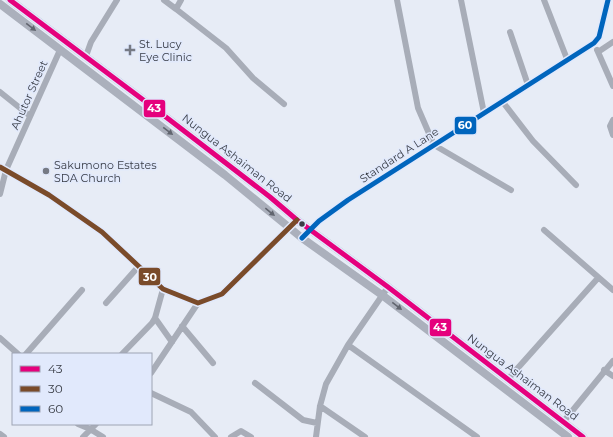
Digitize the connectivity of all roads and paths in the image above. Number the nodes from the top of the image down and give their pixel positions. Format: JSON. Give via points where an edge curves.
{"nodes":[{"id":1,"x":10,"y":0,"type":"edge"},
{"id":2,"x":117,"y":0,"type":"edge"},
{"id":3,"x":164,"y":0,"type":"edge"},
{"id":4,"x":181,"y":0,"type":"edge"},
{"id":5,"x":397,"y":0,"type":"edge"},
{"id":6,"x":461,"y":0,"type":"edge"},
{"id":7,"x":544,"y":0,"type":"edge"},
{"id":8,"x":608,"y":0,"type":"edge"},
{"id":9,"x":0,"y":4,"type":"edge"},
{"id":10,"x":176,"y":9,"type":"junction"},
{"id":11,"x":510,"y":32,"type":"dead end"},
{"id":12,"x":613,"y":42,"type":"edge"},
{"id":13,"x":594,"y":43,"type":"junction"},
{"id":14,"x":60,"y":50,"type":"junction"},
{"id":15,"x":598,"y":52,"type":"junction"},
{"id":16,"x":86,"y":56,"type":"junction"},
{"id":17,"x":567,"y":59,"type":"junction"},
{"id":18,"x":528,"y":85,"type":"junction"},
{"id":19,"x":613,"y":86,"type":"edge"},
{"id":20,"x":0,"y":92,"type":"edge"},
{"id":21,"x":502,"y":101,"type":"junction"},
{"id":22,"x":284,"y":104,"type":"dead end"},
{"id":23,"x":484,"y":113,"type":"junction"},
{"id":24,"x":30,"y":116,"type":"junction"},
{"id":25,"x":613,"y":120,"type":"edge"},
{"id":26,"x":613,"y":135,"type":"edge"},
{"id":27,"x":434,"y":145,"type":"junction"},
{"id":28,"x":3,"y":169,"type":"edge"},
{"id":29,"x":576,"y":185,"type":"dead end"},
{"id":30,"x":511,"y":190,"type":"dead end"},
{"id":31,"x":0,"y":194,"type":"edge"},
{"id":32,"x":297,"y":220,"type":"junction"},
{"id":33,"x":291,"y":228,"type":"junction"},
{"id":34,"x":309,"y":229,"type":"junction"},
{"id":35,"x":544,"y":230,"type":"dead end"},
{"id":36,"x":302,"y":238,"type":"junction"},
{"id":37,"x":138,"y":267,"type":"junction"},
{"id":38,"x":598,"y":278,"type":"junction"},
{"id":39,"x":388,"y":287,"type":"junction"},
{"id":40,"x":163,"y":289,"type":"junction"},
{"id":41,"x":82,"y":290,"type":"dead end"},
{"id":42,"x":613,"y":290,"type":"edge"},
{"id":43,"x":382,"y":295,"type":"junction"},
{"id":44,"x":106,"y":303,"type":"dead end"},
{"id":45,"x":198,"y":303,"type":"junction"},
{"id":46,"x":155,"y":318,"type":"junction"},
{"id":47,"x":182,"y":326,"type":"junction"},
{"id":48,"x":0,"y":338,"type":"edge"},
{"id":49,"x":172,"y":342,"type":"junction"},
{"id":50,"x":348,"y":345,"type":"junction"},
{"id":51,"x":17,"y":353,"type":"edge"},
{"id":52,"x":27,"y":353,"type":"edge"},
{"id":53,"x":123,"y":353,"type":"edge"},
{"id":54,"x":613,"y":361,"type":"edge"},
{"id":55,"x":213,"y":363,"type":"dead end"},
{"id":56,"x":604,"y":370,"type":"junction"},
{"id":57,"x":152,"y":372,"type":"edge"},
{"id":58,"x":613,"y":376,"type":"edge"},
{"id":59,"x":508,"y":378,"type":"junction"},
{"id":60,"x":255,"y":383,"type":"dead end"},
{"id":61,"x":152,"y":393,"type":"edge"},
{"id":62,"x":320,"y":406,"type":"junction"},
{"id":63,"x":564,"y":421,"type":"junction"},
{"id":64,"x":317,"y":423,"type":"junction"},
{"id":65,"x":80,"y":425,"type":"edge"},
{"id":66,"x":95,"y":425,"type":"edge"},
{"id":67,"x":90,"y":429,"type":"junction"},
{"id":68,"x":0,"y":434,"type":"edge"},
{"id":69,"x":4,"y":437,"type":"edge"},
{"id":70,"x":83,"y":437,"type":"edge"},
{"id":71,"x":103,"y":437,"type":"edge"},
{"id":72,"x":215,"y":437,"type":"edge"},
{"id":73,"x":231,"y":437,"type":"edge"},
{"id":74,"x":251,"y":437,"type":"edge"},
{"id":75,"x":316,"y":437,"type":"edge"},
{"id":76,"x":365,"y":437,"type":"edge"},
{"id":77,"x":477,"y":437,"type":"edge"},
{"id":78,"x":568,"y":437,"type":"edge"},
{"id":79,"x":583,"y":437,"type":"edge"}],
"edges":[{"from":1,"to":16,"type":"main road","name":"Nungua Ashaiman Road"},
{"from":2,"to":16,"type":"street","via":[[91,42]]},
{"from":3,"to":10,"type":"street"},
{"from":4,"to":10,"type":"street"},
{"from":5,"to":27,"type":"street","via":[[418,108]]},
{"from":6,"to":23,"type":"street"},
{"from":7,"to":17,"type":"street"},
{"from":8,"to":13,"type":"street","via":[[599,38]]},
{"from":9,"to":14,"type":"main road","name":"Nungua Ashaiman Road","one_way":true},
{"from":10,"to":22,"type":"street","via":[[226,48],[253,78]]},
{"from":11,"to":18,"type":"street"},
{"from":12,"to":15,"type":"street"},
{"from":13,"to":15,"type":"street"},
{"from":13,"to":17,"type":"street","name":"Standard A Lane"},
{"from":14,"to":24,"type":"street","name":"Ahutor Street"},
{"from":14,"to":33,"type":"main road","name":"Nungua Ashaiman Road","one_way":true},
{"from":15,"to":19,"type":"street"},
{"from":16,"to":32,"type":"main road","name":"Nungua Ashaiman Road"},
{"from":17,"to":18,"type":"street","name":"Standard A Lane"},
{"from":18,"to":21,"type":"street","name":"Standard A Lane"},
{"from":20,"to":24,"type":"street"},
{"from":21,"to":23,"type":"street","name":"Standard A Lane"},
{"from":21,"to":29,"type":"street","via":[[533,141]]},
{"from":23,"to":27,"type":"street","name":"Standard A Lane"},
{"from":24,"to":28,"type":"street","name":"Ahutor Street"},
{"from":25,"to":26,"type":"street","via":[[610,126]]},
{"from":27,"to":30,"type":"street"},
{"from":27,"to":34,"type":"street","name":"Standard A Lane","via":[[348,200]]},
{"from":28,"to":31,"type":"street","name":"Ahutor Street"},
{"from":28,"to":37,"type":"street","via":[[49,195],[102,232]]},
{"from":32,"to":33,"type":"street"},
{"from":32,"to":34,"type":"main road","name":"Nungua Ashaiman Road"},
{"from":33,"to":36,"type":"main road","name":"Nungua Ashaiman Road"},
{"from":33,"to":45,"type":"street","via":[[222,294]]},
{"from":34,"to":36,"type":"street","name":"Standard A Lane"},
{"from":34,"to":39,"type":"main road","name":"Nungua Ashaiman Road"},
{"from":35,"to":38,"type":"street"},
{"from":36,"to":43,"type":"main road","name":"Nungua Ashaiman Road"},
{"from":37,"to":40,"type":"street"},
{"from":37,"to":44,"type":"street"},
{"from":38,"to":42,"type":"street"},
{"from":38,"to":59,"type":"street"},
{"from":39,"to":43,"type":"street"},
{"from":39,"to":59,"type":"main road","name":"Nungua Ashaiman Road"},
{"from":40,"to":45,"type":"street"},
{"from":40,"to":46,"type":"street"},
{"from":41,"to":52,"type":"street"},
{"from":43,"to":50,"type":"street"},
{"from":43,"to":78,"type":"main road","name":"Nungua Ashaiman Road","one_way":true},
{"from":45,"to":47,"type":"street"},
{"from":46,"to":49,"type":"street"},
{"from":46,"to":53,"type":"street"},
{"from":47,"to":49,"type":"street"},
{"from":47,"to":55,"type":"street"},
{"from":48,"to":51,"type":"street"},
{"from":49,"to":57,"type":"street"},
{"from":50,"to":62,"type":"street","via":[[326,384]]},
{"from":50,"to":77,"type":"street"},
{"from":54,"to":56,"type":"street"},
{"from":56,"to":58,"type":"street"},
{"from":56,"to":63,"type":"street"},
{"from":59,"to":63,"type":"main road","name":"Nungua Ashaiman Road"},
{"from":60,"to":64,"type":"street","via":[[303,420]]},
{"from":61,"to":72,"type":"street","via":[[191,412]]},
{"from":62,"to":64,"type":"street"},
{"from":62,"to":76,"type":"street"},
{"from":63,"to":79,"type":"main road","name":"Nungua Ashaiman Road"},
{"from":64,"to":75,"type":"street"},
{"from":65,"to":67,"type":"street"},
{"from":66,"to":67,"type":"street"},
{"from":67,"to":70,"type":"street"},
{"from":67,"to":71,"type":"street"},
{"from":68,"to":69,"type":"street"},
{"from":73,"to":74,"type":"street","via":[[241,431]]}]}
